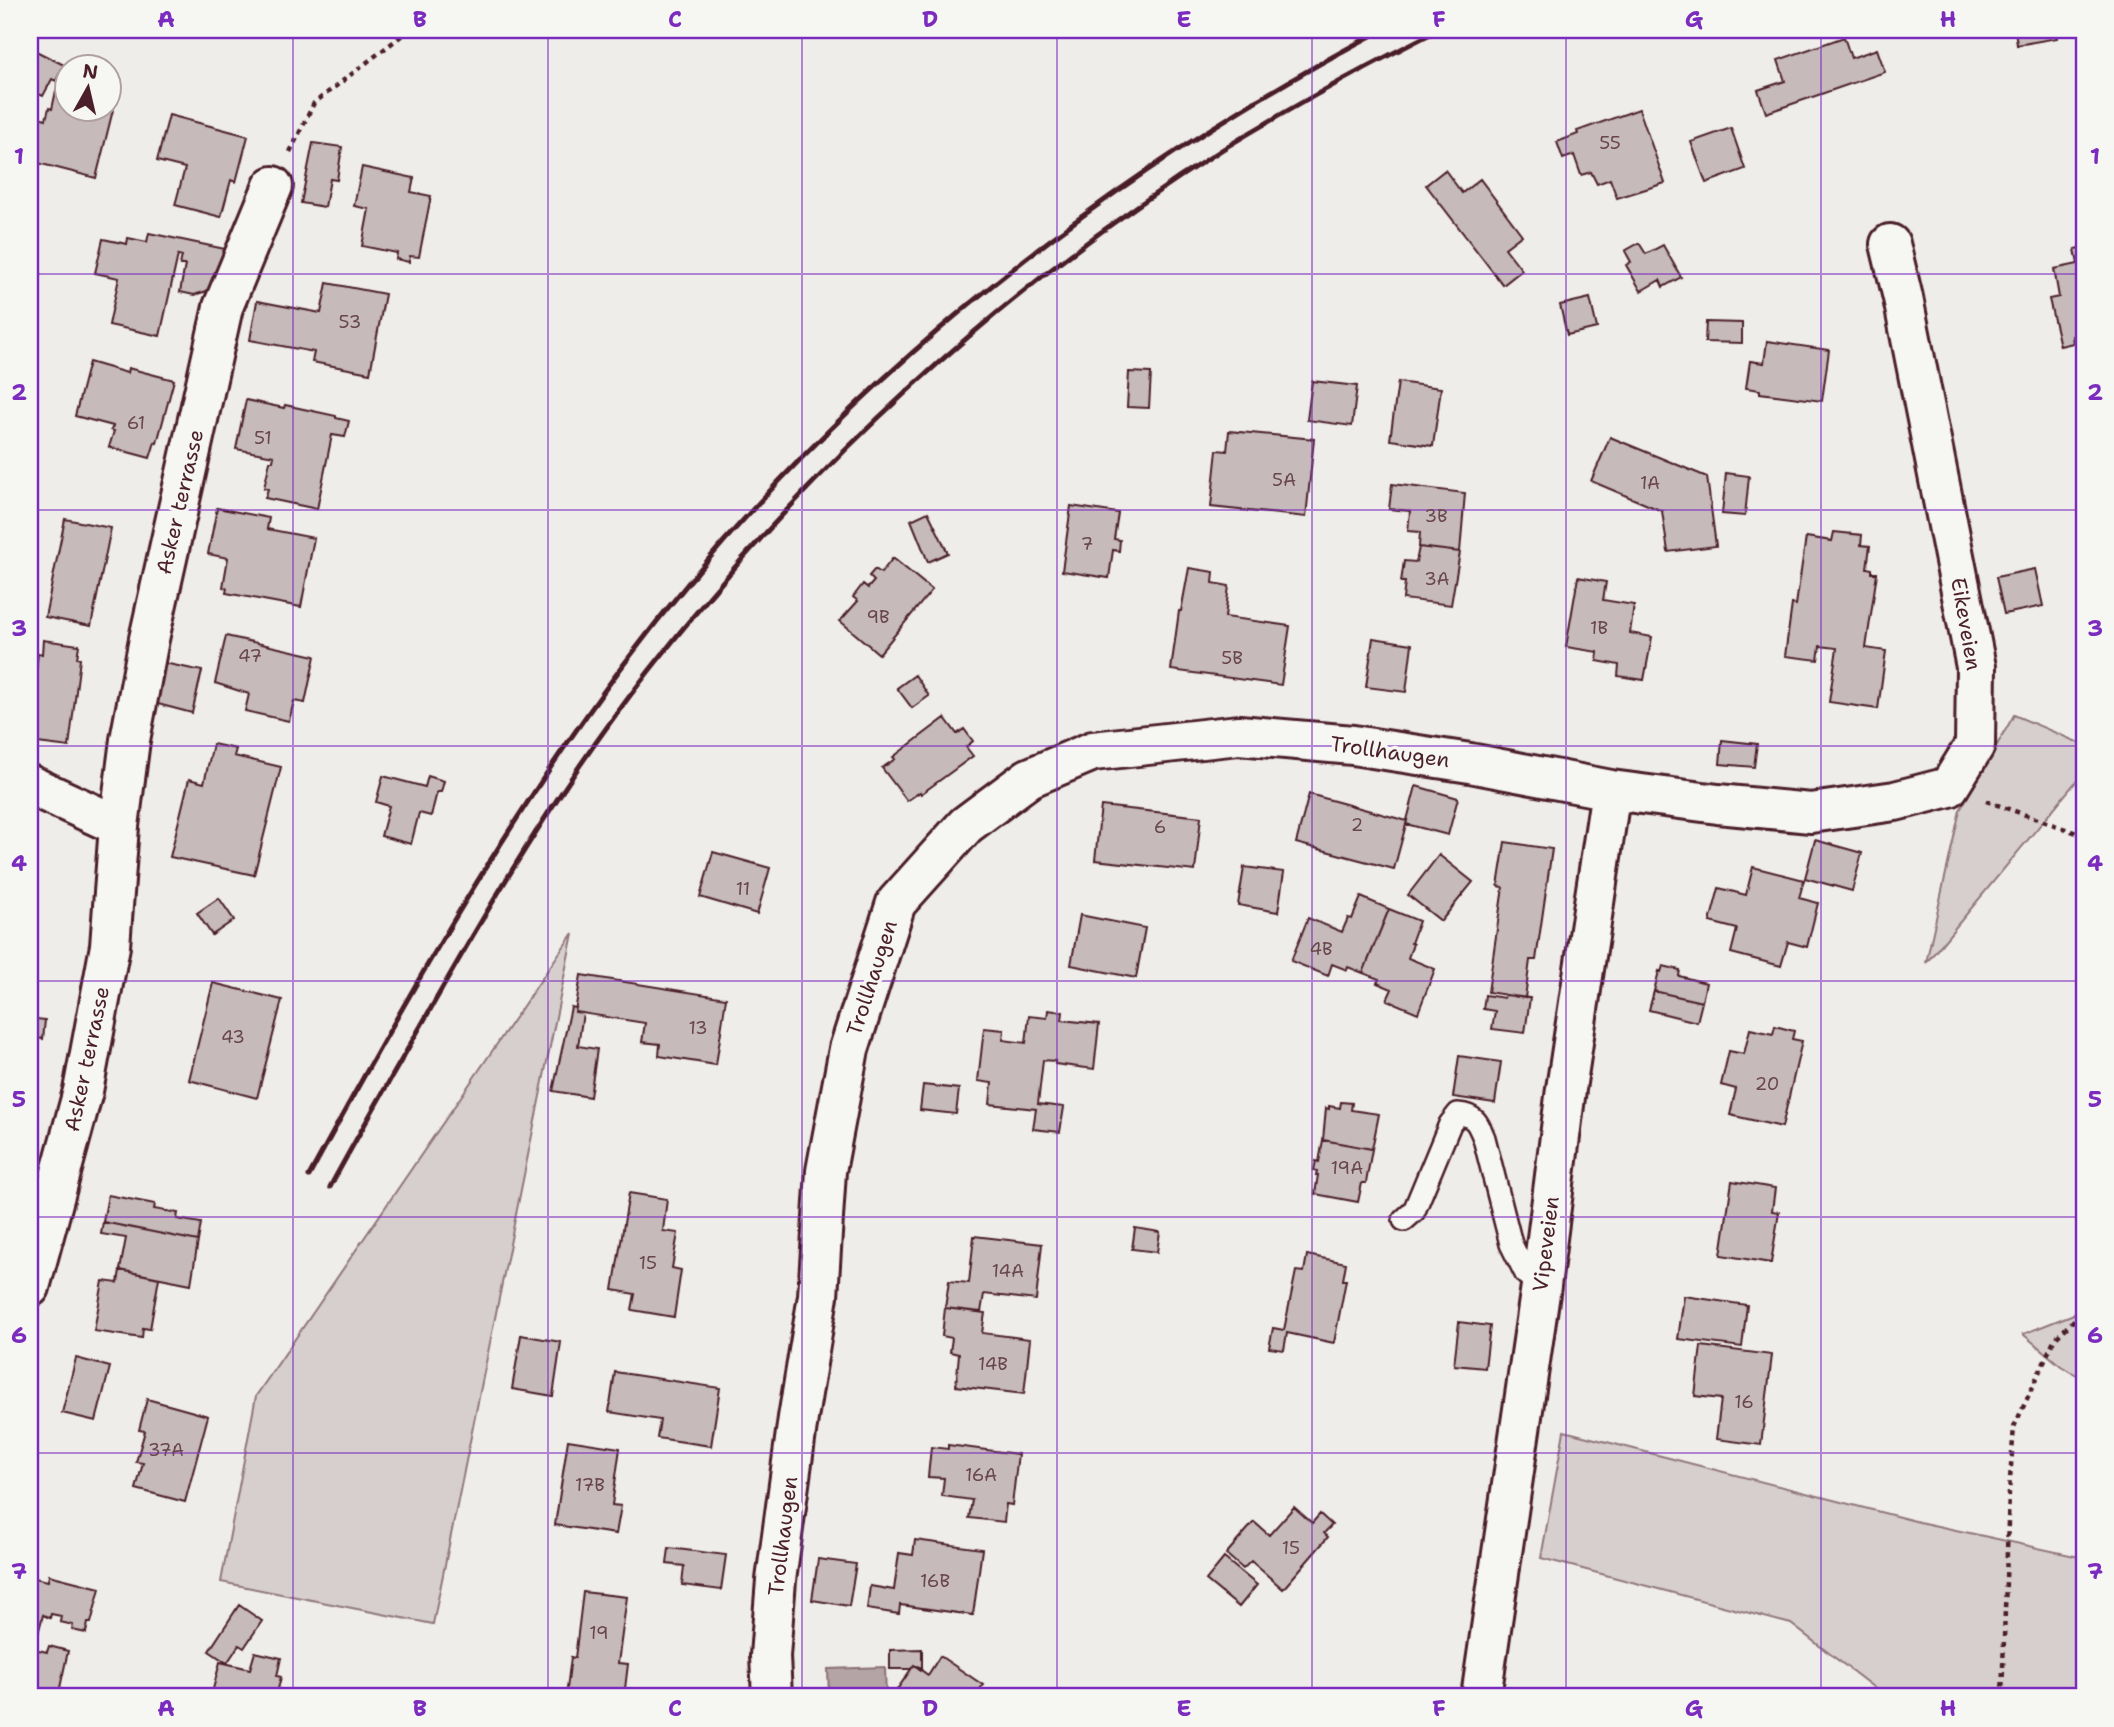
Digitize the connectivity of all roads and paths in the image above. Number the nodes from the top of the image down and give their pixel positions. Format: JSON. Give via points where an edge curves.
{"nodes":[{"id":1,"x":409,"y":30,"type":"edge"},
{"id":2,"x":273,"y":186,"type":"joint"},
{"id":3,"x":1890,"y":244,"type":"dead end"},
{"id":4,"x":30,"y":785,"type":"edge"},
{"id":5,"x":1949,"y":787,"type":"junction"},
{"id":6,"x":1611,"y":790,"type":"junction"},
{"id":7,"x":119,"y":826,"type":"junction"},
{"id":8,"x":2077,"y":833,"type":"dead end"},
{"id":9,"x":1404,"y":1220,"type":"dead end"},
{"id":10,"x":1541,"y":1286,"type":"junction"},
{"id":11,"x":30,"y":1287,"type":"edge"},
{"id":12,"x":2084,"y":1310,"type":"edge"},
{"id":13,"x":772,"y":1697,"type":"edge"},
{"id":14,"x":1481,"y":1697,"type":"edge"},
{"id":15,"x":2002,"y":1697,"type":"edge"}],
"edges":[{"from":1,"to":2,"type":"path","via":[[314,103]]},
{"from":2,"to":7,"type":"street","name":"Asker terrasse","via":[[223,307],[149,639]]},
{"from":3,"to":5,"type":"street","name":"Eikeveien","via":[[1976,667],[1975,745]]},
{"from":4,"to":7,"type":"street"},
{"from":5,"to":6,"type":"street","via":[[1895,802],[1811,813]]},
{"from":5,"to":8,"type":"path"},
{"from":6,"to":10,"type":"street","name":"Vipeveien"},
{"from":6,"to":13,"type":"street","name":"Trollhaugen","via":[[1353,745],[1239,735],[1093,751],[1029,778],[966,825],[896,903],[849,1049],[826,1171],[818,1296],[776,1580]]},
{"from":7,"to":11,"type":"street","name":"Asker terrasse","via":[[110,946],[83,1091]]},
{"from":9,"to":10,"type":"lane","via":[[1414,1211],[1450,1124],[1458,1114],[1468,1115],[1477,1121],[1484,1138],[1511,1244],[1526,1273]]},
{"from":10,"to":14,"type":"street","name":"Vipeveien"},
{"from":12,"to":15,"type":"path","via":[[2054,1340],[2014,1427]]}]}
